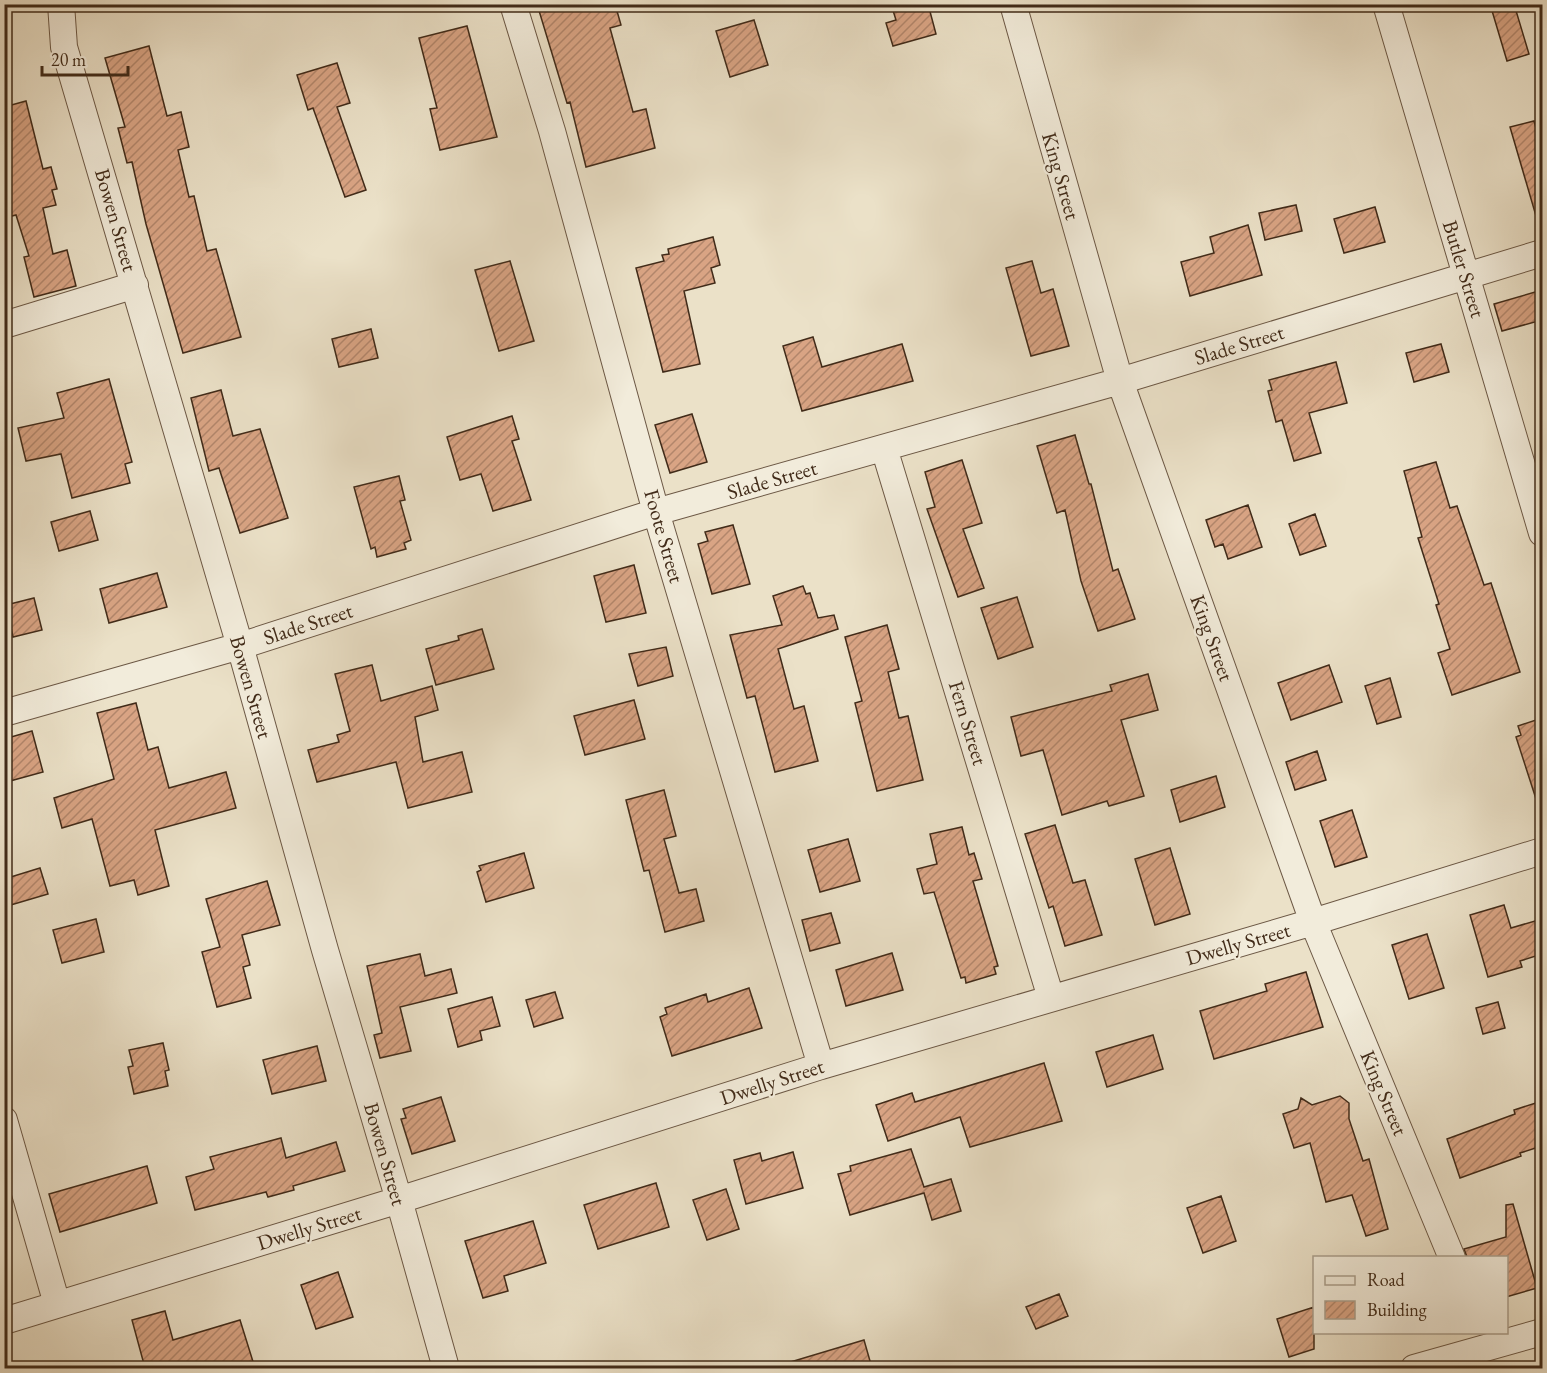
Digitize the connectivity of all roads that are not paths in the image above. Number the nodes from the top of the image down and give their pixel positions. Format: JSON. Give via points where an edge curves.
{"nodes":[{"id":1,"x":61,"y":4,"type":"edge"},
{"id":2,"x":513,"y":4,"type":"edge"},
{"id":3,"x":1013,"y":4,"type":"edge"},
{"id":4,"x":1386,"y":4,"type":"edge"},
{"id":5,"x":1542,"y":254,"type":"edge"},
{"id":6,"x":1466,"y":277,"type":"junction"},
{"id":7,"x":135,"y":285,"type":"junction"},
{"id":8,"x":4,"y":325,"type":"edge"},
{"id":9,"x":1119,"y":381,"type":"junction"},
{"id":10,"x":884,"y":448,"type":"junction"},
{"id":11,"x":656,"y":512,"type":"junction"},
{"id":12,"x":1542,"y":533,"type":"edge"},
{"id":13,"x":240,"y":646,"type":"junction"},
{"id":14,"x":4,"y":713,"type":"edge"},
{"id":15,"x":1542,"y":851,"type":"edge"},
{"id":16,"x":1313,"y":922,"type":"junction"},
{"id":17,"x":1051,"y":998,"type":"junction"},
{"id":18,"x":821,"y":1066,"type":"junction"},
{"id":19,"x":4,"y":1120,"type":"edge"},
{"id":20,"x":399,"y":1200,"type":"junction"},
{"id":21,"x":1452,"y":1256,"type":"edge"},
{"id":22,"x":57,"y":1304,"type":"junction"},
{"id":23,"x":4,"y":1321,"type":"edge"},
{"id":24,"x":1542,"y":1332,"type":"edge"},
{"id":25,"x":1490,"y":1349,"type":"edge"},
{"id":26,"x":446,"y":1368,"type":"edge"},
{"id":27,"x":1414,"y":1368,"type":"edge"}],
"edges":[{"from":1,"to":7,"type":"street","name":"Bowen Street","via":[[64,47]]},
{"from":2,"to":11,"type":"street","name":"Foote Street","via":[[555,142]]},
{"from":3,"to":9,"type":"street","name":"King Street"},
{"from":4,"to":6,"type":"street","name":"Butler Street"},
{"from":5,"to":6,"type":"street","name":"Slade Street"},
{"from":6,"to":9,"type":"street","name":"Slade Street"},
{"from":6,"to":12,"type":"street","name":"Butler Street"},
{"from":7,"to":8,"type":"street"},
{"from":7,"to":13,"type":"street","name":"Bowen Street"},
{"from":9,"to":10,"type":"street","name":"Slade Street"},
{"from":9,"to":16,"type":"street","name":"King Street"},
{"from":10,"to":11,"type":"street","name":"Slade Street"},
{"from":10,"to":17,"type":"street","name":"Fern Street"},
{"from":11,"to":13,"type":"street","name":"Slade Street"},
{"from":11,"to":18,"type":"street","name":"Foote Street"},
{"from":13,"to":14,"type":"street","name":"Slade Street"},
{"from":13,"to":20,"type":"street","name":"Bowen Street"},
{"from":15,"to":16,"type":"street","name":"Dwelly Street"},
{"from":16,"to":17,"type":"street","name":"Dwelly Street"},
{"from":16,"to":21,"type":"street","name":"King Street"},
{"from":17,"to":18,"type":"street","name":"Dwelly Street"},
{"from":18,"to":20,"type":"street","name":"Dwelly Street"},
{"from":19,"to":22,"type":"street"},
{"from":20,"to":22,"type":"street","name":"Dwelly Street"},
{"from":20,"to":26,"type":"street","name":"Bowen Street"},
{"from":22,"to":23,"type":"street","name":"Dwelly Street"},
{"from":24,"to":25,"type":"street"},
{"from":25,"to":27,"type":"street"}]}
